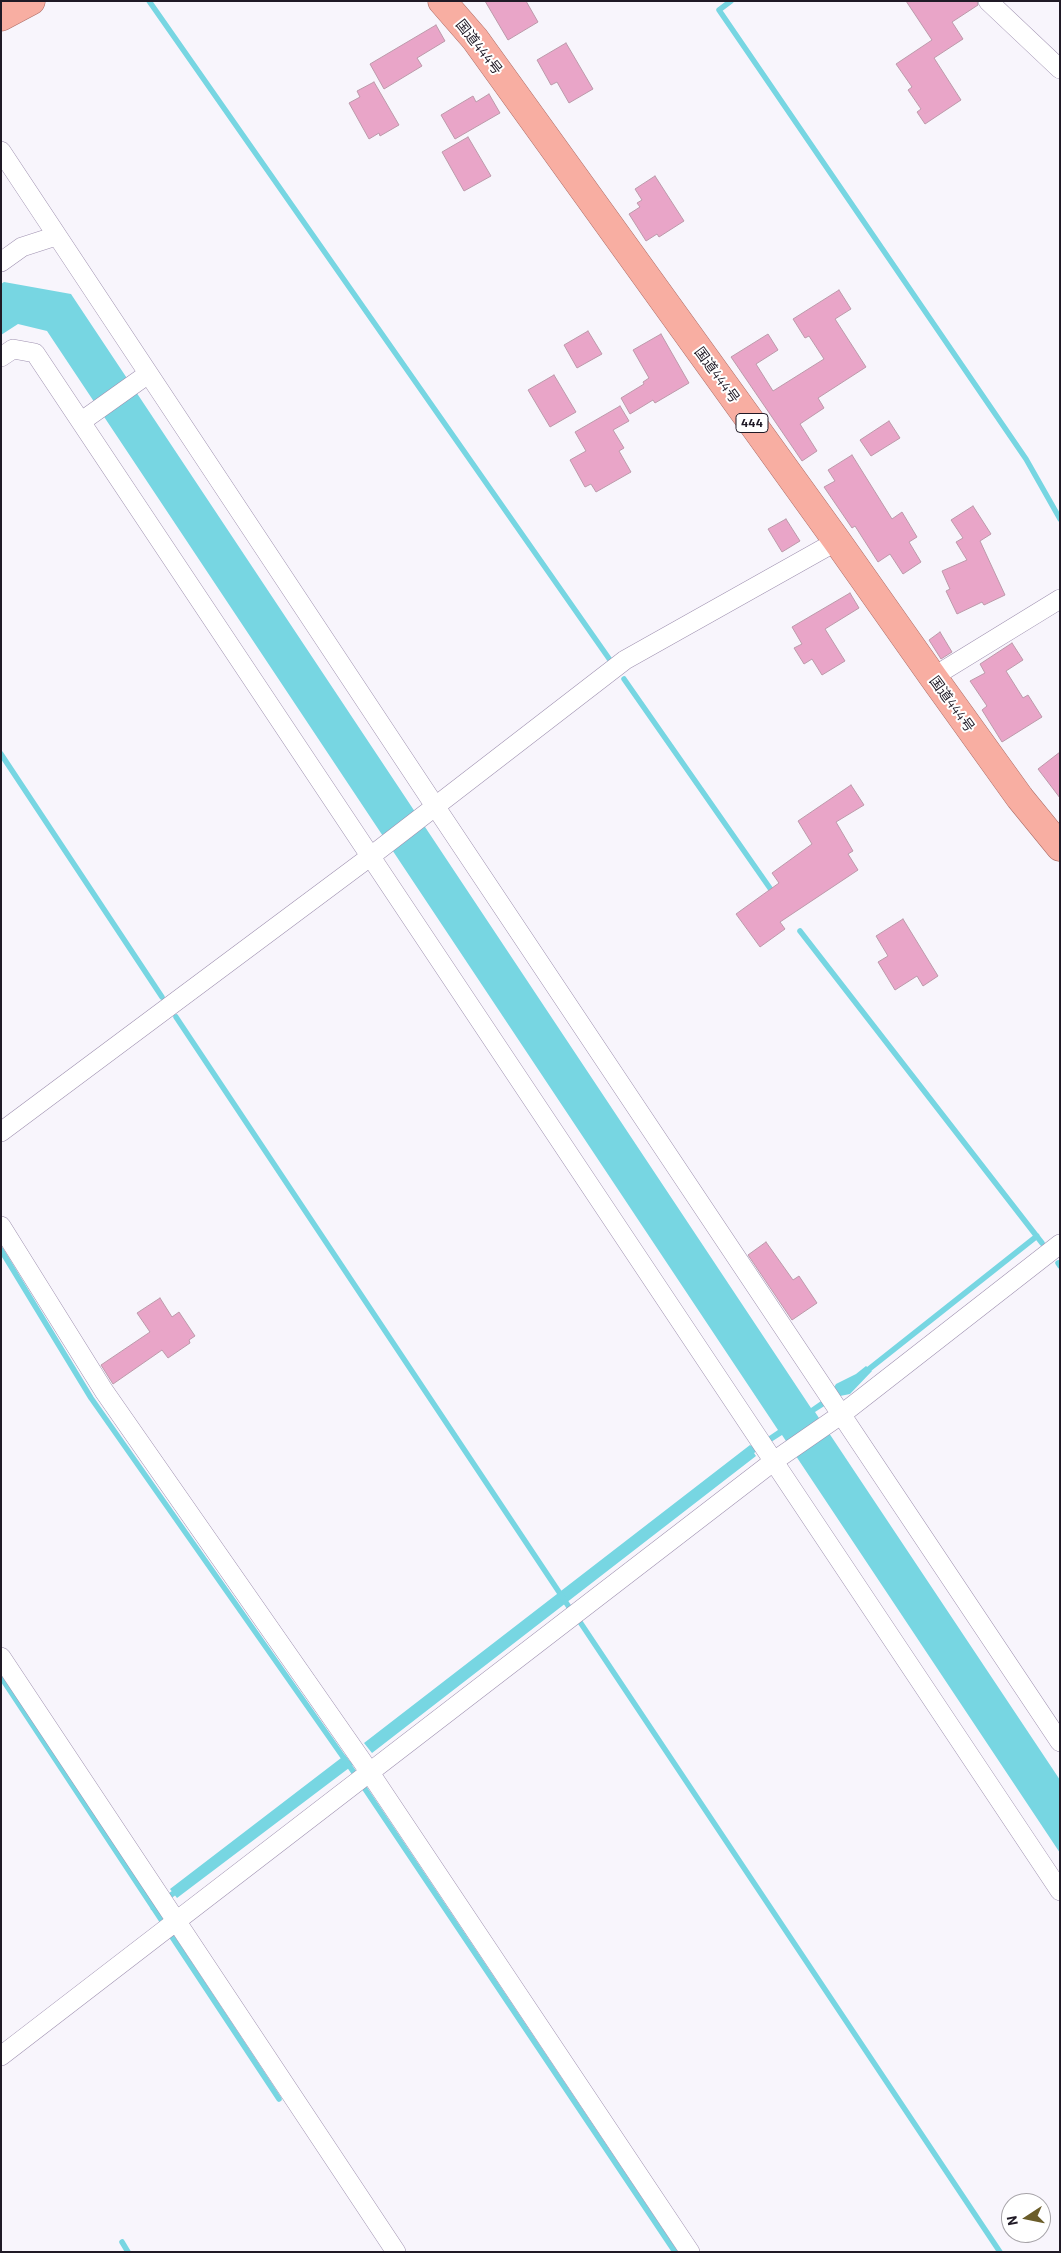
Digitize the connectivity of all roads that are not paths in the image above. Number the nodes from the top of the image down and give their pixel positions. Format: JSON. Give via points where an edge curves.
{"nodes":[{"id":1,"x":31,"y":1,"type":"edge"},
{"id":2,"x":442,"y":1,"type":"edge"},
{"id":3,"x":988,"y":1,"type":"edge"},
{"id":4,"x":1,"y":17,"type":"edge"},
{"id":5,"x":1060,"y":69,"type":"edge"},
{"id":6,"x":1,"y":152,"type":"edge"},
{"id":7,"x":56,"y":236,"type":"junction"},
{"id":8,"x":1,"y":262,"type":"edge"},
{"id":9,"x":1,"y":357,"type":"edge"},
{"id":10,"x":148,"y":374,"type":"junction"},
{"id":11,"x":82,"y":421,"type":"junction"},
{"id":12,"x":838,"y":541,"type":"junction"},
{"id":13,"x":1060,"y":599,"type":"edge"},
{"id":14,"x":933,"y":678,"type":"junction"},
{"id":15,"x":430,"y":810,"type":"junction"},
{"id":16,"x":1060,"y":847,"type":"edge"},
{"id":17,"x":375,"y":852,"type":"junction"},
{"id":18,"x":1,"y":1132,"type":"edge"},
{"id":19,"x":1,"y":1226,"type":"edge"},
{"id":20,"x":1060,"y":1244,"type":"edge"},
{"id":21,"x":834,"y":1408,"type":"junction"},
{"id":22,"x":771,"y":1450,"type":"junction"},
{"id":23,"x":1,"y":1657,"type":"edge"},
{"id":24,"x":1060,"y":1742,"type":"edge"},
{"id":25,"x":362,"y":1762,"type":"junction"},
{"id":26,"x":1060,"y":1891,"type":"edge"},
{"id":27,"x":177,"y":1920,"type":"junction"},
{"id":28,"x":1,"y":2056,"type":"edge"},
{"id":29,"x":396,"y":2252,"type":"edge"},
{"id":30,"x":690,"y":2252,"type":"edge"}],
"edges":[{"from":1,"to":4,"type":"highway"},
{"from":2,"to":12,"type":"highway","name":"国道444号","number":"444","via":[[475,39]]},
{"from":3,"to":5,"type":"street"},
{"from":6,"to":7,"type":"street"},
{"from":7,"to":8,"type":"street","via":[[22,247]]},
{"from":7,"to":10,"type":"street"},
{"from":9,"to":11,"type":"street","via":[[13,349],[35,353]]},
{"from":10,"to":11,"type":"street"},
{"from":10,"to":15,"type":"street"},
{"from":11,"to":17,"type":"street"},
{"from":12,"to":14,"type":"highway","name":"国道444号","number":"444"},
{"from":12,"to":15,"type":"street","via":[[625,660]]},
{"from":13,"to":14,"type":"street"},
{"from":14,"to":16,"type":"highway","name":"国道444号","number":"444","via":[[1020,798]]},
{"from":15,"to":17,"type":"street"},
{"from":15,"to":21,"type":"street"},
{"from":17,"to":18,"type":"street"},
{"from":17,"to":22,"type":"street"},
{"from":19,"to":25,"type":"street","via":[[104,1391]]},
{"from":20,"to":21,"type":"street"},
{"from":21,"to":22,"type":"street"},
{"from":21,"to":24,"type":"street"},
{"from":22,"to":25,"type":"street"},
{"from":22,"to":26,"type":"street"},
{"from":23,"to":27,"type":"street"},
{"from":25,"to":27,"type":"street"},
{"from":25,"to":30,"type":"street"},
{"from":27,"to":28,"type":"street"},
{"from":27,"to":29,"type":"street"}]}
